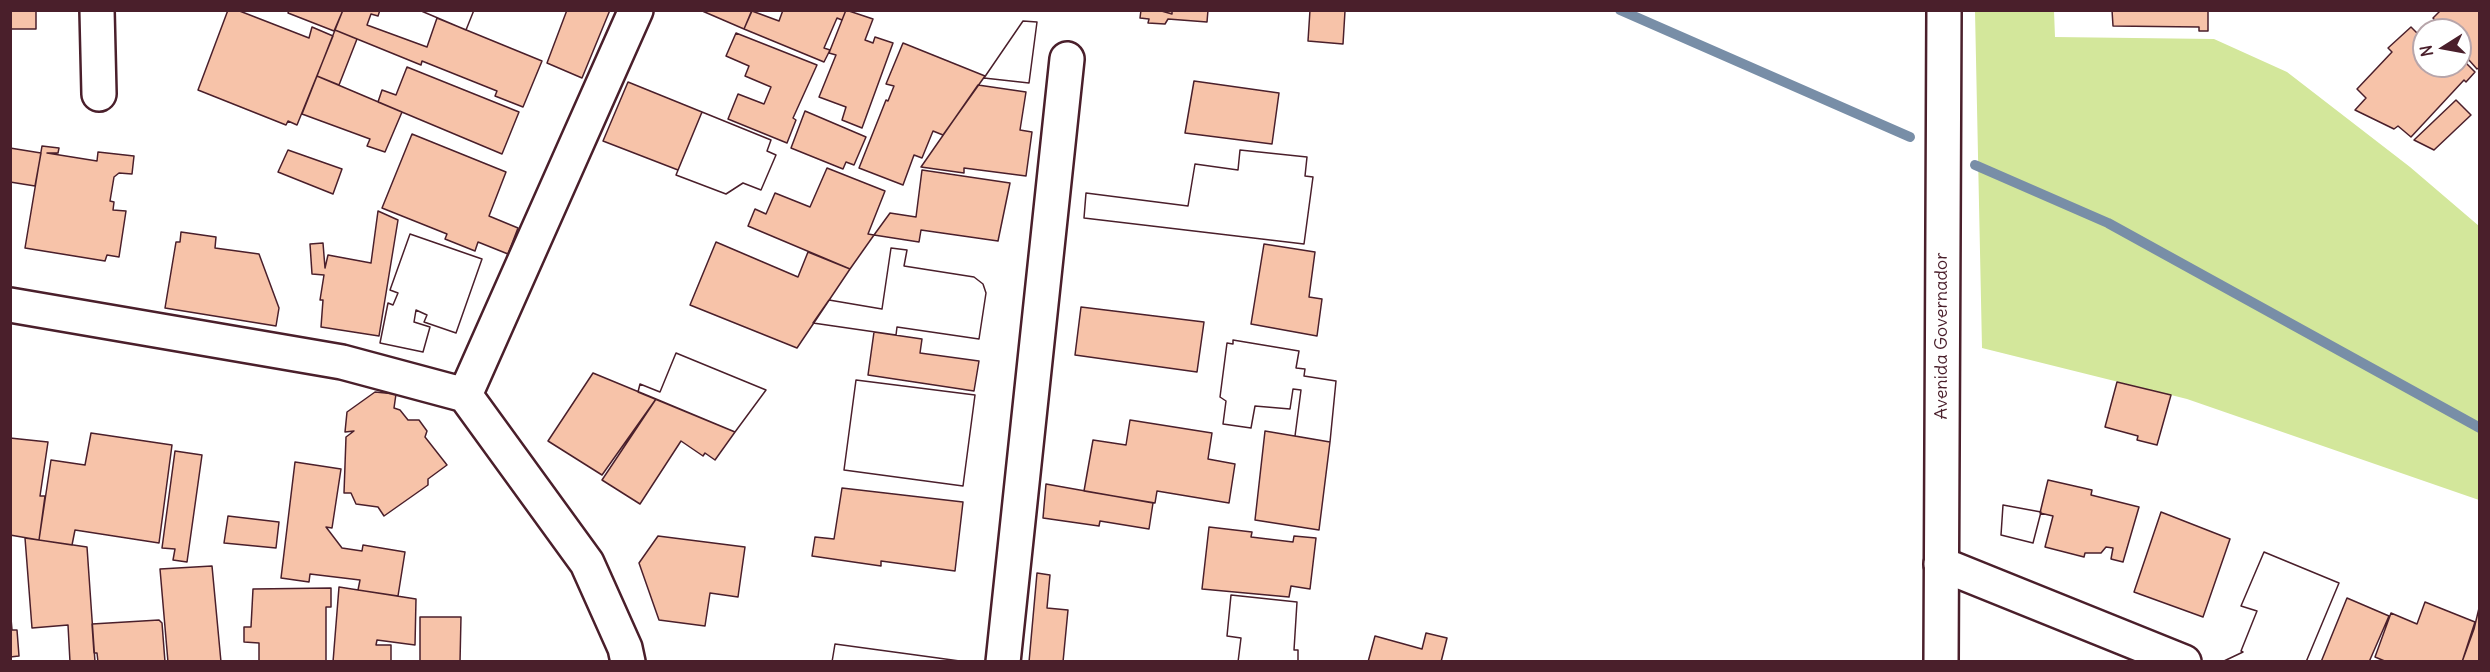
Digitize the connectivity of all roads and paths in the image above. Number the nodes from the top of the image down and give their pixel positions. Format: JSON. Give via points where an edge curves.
{"nodes":[{"id":1,"x":97,"y":10,"type":"edge"},
{"id":2,"x":636,"y":10,"type":"edge"},
{"id":3,"x":1944,"y":10,"type":"edge"},
{"id":4,"x":1066,"y":59,"type":"dead end"},
{"id":5,"x":99,"y":94,"type":"dead end"},
{"id":6,"x":10,"y":305,"type":"edge"},
{"id":7,"x":465,"y":395,"type":"junction"},
{"id":8,"x":1941,"y":564,"type":"junction"},
{"id":9,"x":628,"y":662,"type":"edge"},
{"id":10,"x":1003,"y":662,"type":"edge"},
{"id":11,"x":1941,"y":662,"type":"edge"},
{"id":12,"x":2184,"y":662,"type":"edge"}],
"edges":[{"from":1,"to":5,"type":"street"},
{"from":2,"to":7,"type":"street"},
{"from":3,"to":8,"type":"street","name":"Avenida Governador"},
{"from":4,"to":10,"type":"street"},
{"from":6,"to":7,"type":"street","via":[[342,362]]},
{"from":7,"to":9,"type":"street","via":[[587,563]]},
{"from":8,"to":11,"type":"street","name":"Avenida Governador"},
{"from":8,"to":12,"type":"street"}]}
